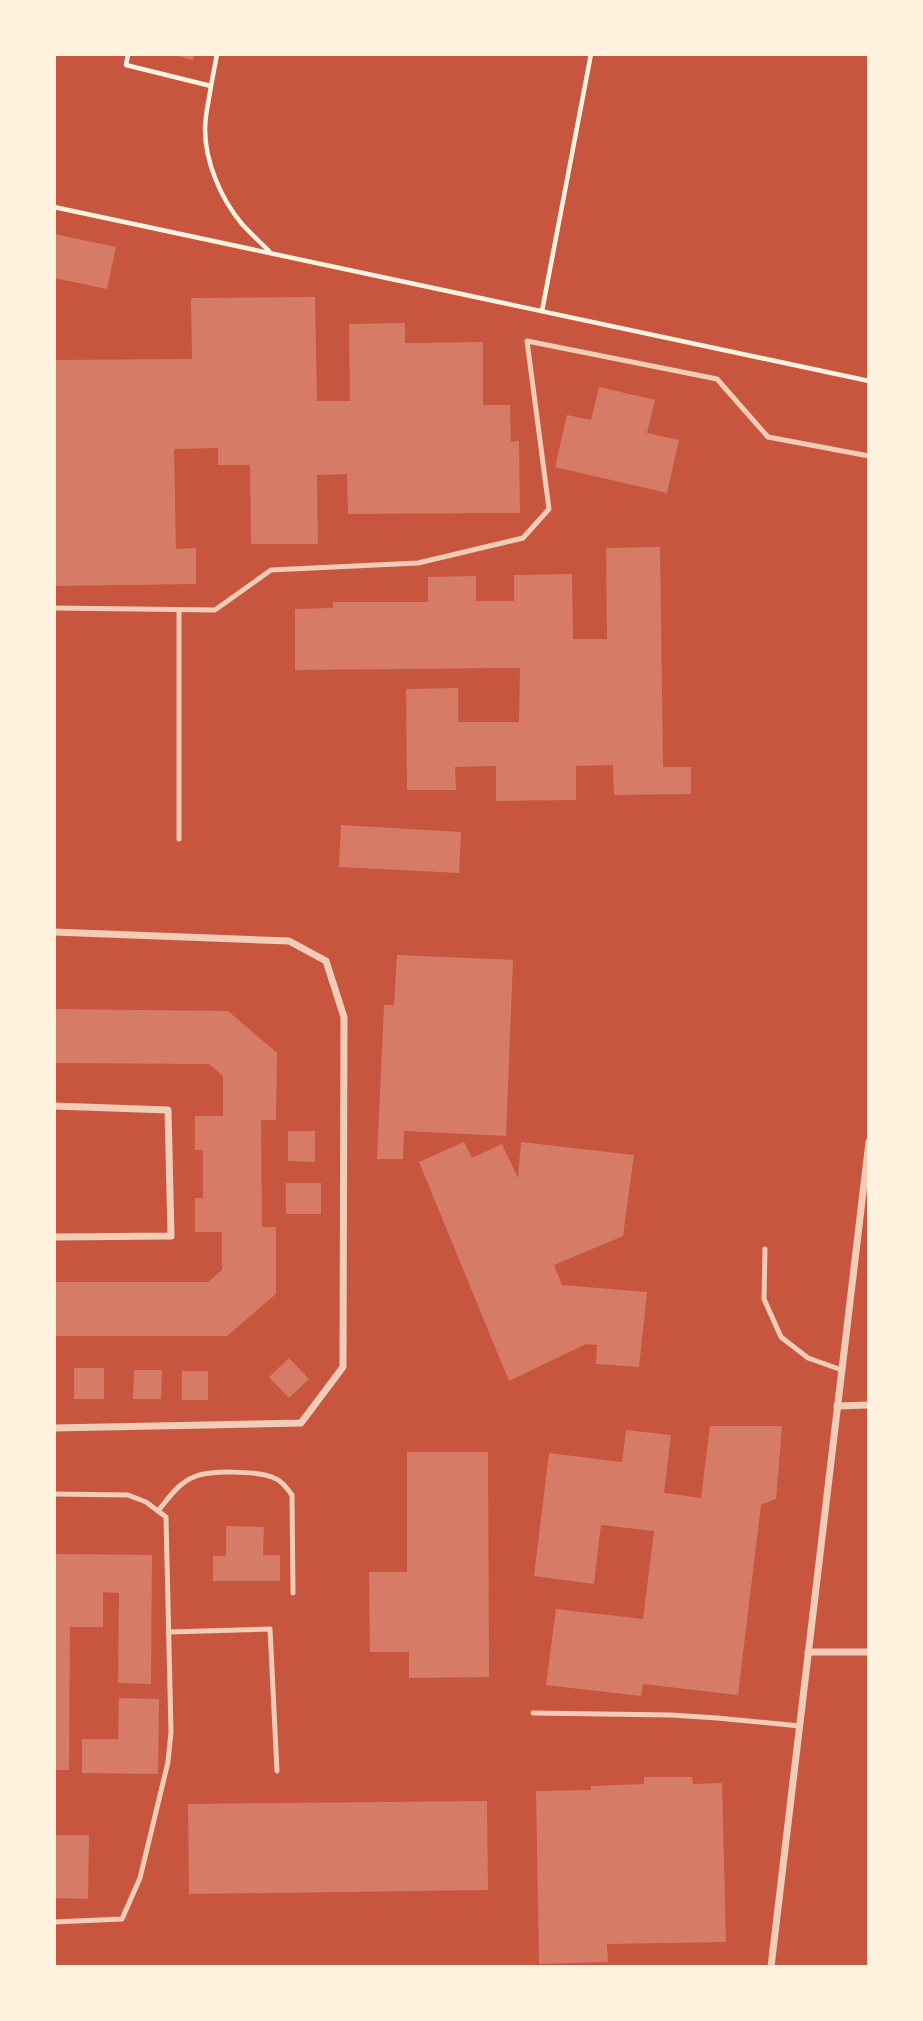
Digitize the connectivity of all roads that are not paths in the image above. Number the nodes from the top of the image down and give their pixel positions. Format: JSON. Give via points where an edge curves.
{"nodes":[{"id":1,"x":869,"y":456,"type":"edge"},
{"id":2,"x":54,"y":608,"type":"edge"},
{"id":3,"x":179,"y":610,"type":"junction"},
{"id":4,"x":179,"y":839,"type":"dead end"},
{"id":5,"x":54,"y":932,"type":"edge"},
{"id":6,"x":54,"y":1106,"type":"edge"},
{"id":7,"x":869,"y":1142,"type":"edge"},
{"id":8,"x":54,"y":1237,"type":"edge"},
{"id":9,"x":765,"y":1249,"type":"dead end"},
{"id":10,"x":842,"y":1370,"type":"junction"},
{"id":11,"x":869,"y":1405,"type":"edge"},
{"id":12,"x":837,"y":1406,"type":"junction"},
{"id":13,"x":54,"y":1428,"type":"edge"},
{"id":14,"x":54,"y":1494,"type":"edge"},
{"id":15,"x":158,"y":1511,"type":"junction"},
{"id":16,"x":293,"y":1593,"type":"dead end"},
{"id":17,"x":168,"y":1632,"type":"junction"},
{"id":18,"x":808,"y":1652,"type":"junction"},
{"id":19,"x":869,"y":1653,"type":"edge"},
{"id":20,"x":533,"y":1713,"type":"dead end"},
{"id":21,"x":800,"y":1726,"type":"junction"},
{"id":22,"x":277,"y":1771,"type":"dead end"},
{"id":23,"x":54,"y":1922,"type":"edge"},
{"id":24,"x":771,"y":1967,"type":"edge"}],
"edges":[{"from":1,"to":3,"type":"lane","via":[[768,437],[717,379],[527,341],[549,509],[523,538],[418,563],[271,570],[215,610]]},
{"from":2,"to":3,"type":"lane"},
{"from":3,"to":4,"type":"lane"},
{"from":5,"to":13,"type":"street","via":[[289,941],[326,961],[344,1017],[343,1367],[301,1423]]},
{"from":6,"to":8,"type":"street","via":[[168,1110],[171,1236]]},
{"from":7,"to":10,"type":"street"},
{"from":9,"to":10,"type":"lane","via":[[764,1299],[781,1337],[808,1358]]},
{"from":10,"to":12,"type":"street"},
{"from":11,"to":12,"type":"street"},
{"from":12,"to":18,"type":"street"},
{"from":14,"to":15,"type":"lane","via":[[128,1495]]},
{"from":15,"to":16,"type":"lane","via":[[175,1490],[194,1477],[217,1472],[272,1477],[284,1483],[292,1495]]},
{"from":15,"to":17,"type":"lane","via":[[166,1517]]},
{"from":17,"to":22,"type":"lane","via":[[270,1629]]},
{"from":17,"to":23,"type":"lane","via":[[168,1762],[140,1878],[122,1919]]},
{"from":18,"to":19,"type":"street"},
{"from":18,"to":21,"type":"street"},
{"from":20,"to":21,"type":"lane","via":[[671,1715]]},
{"from":21,"to":24,"type":"street"}]}
